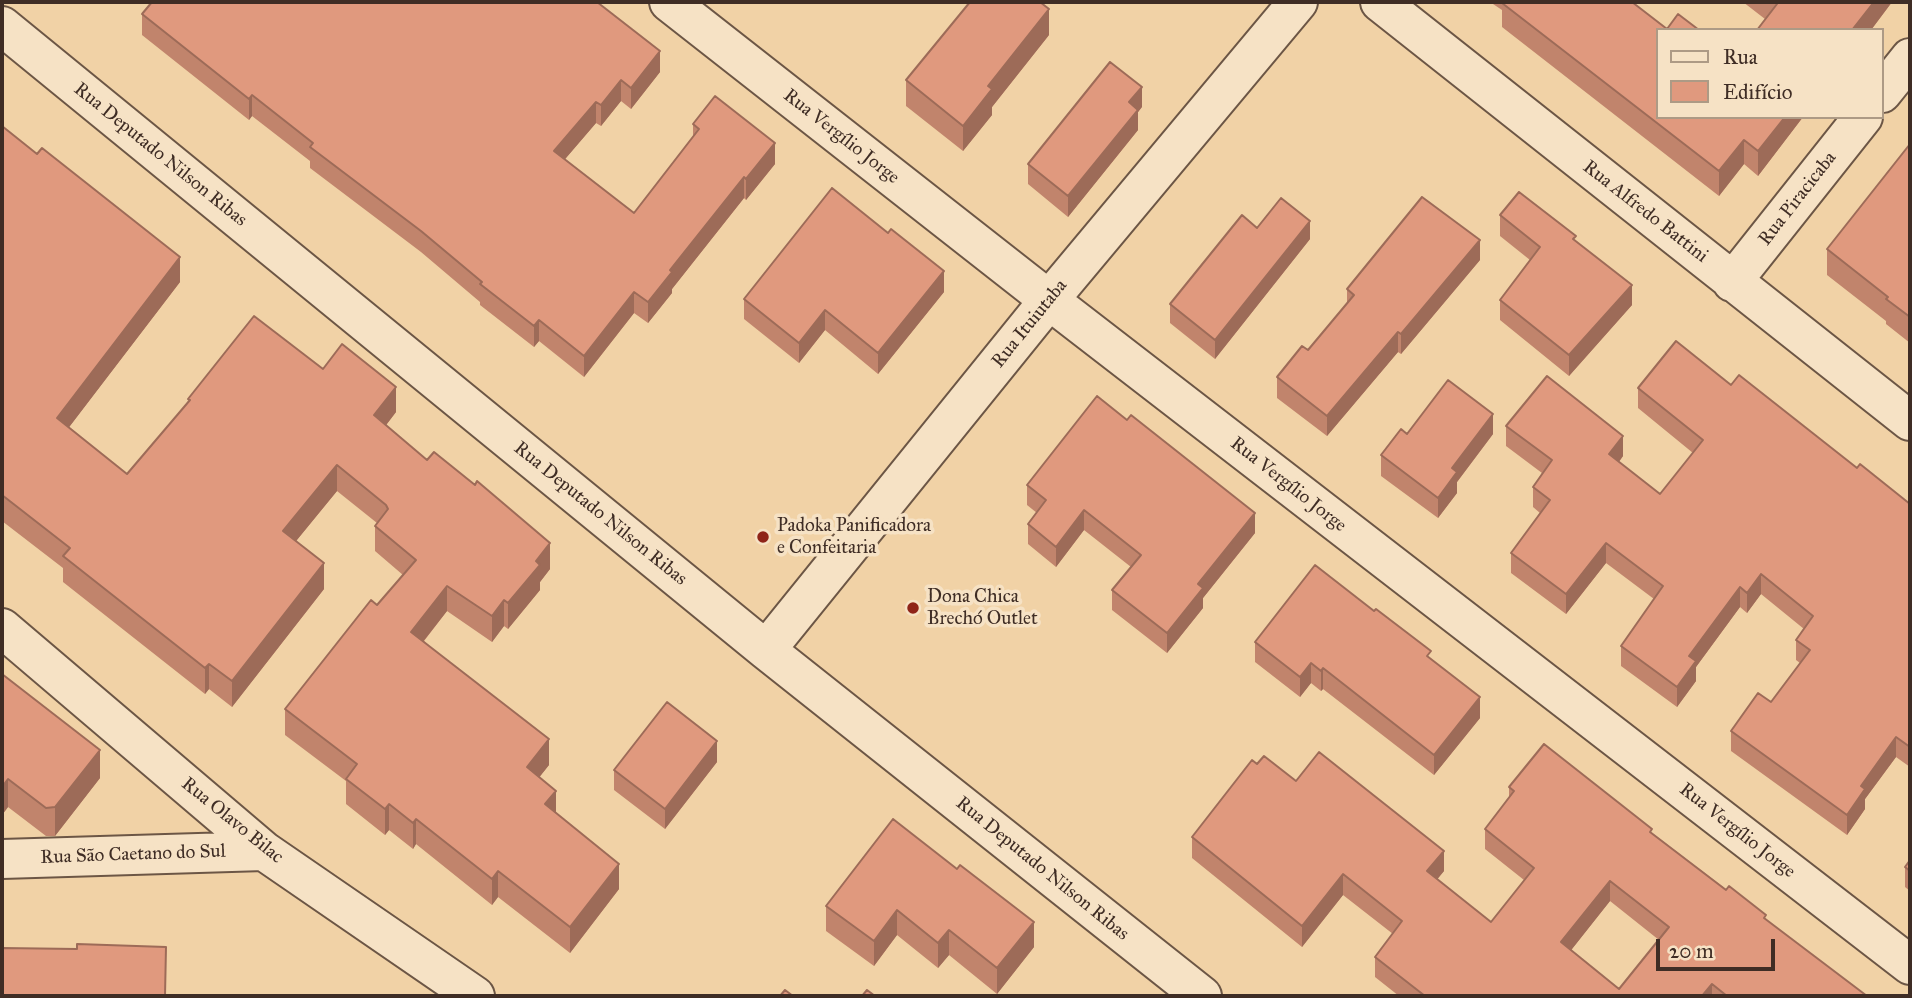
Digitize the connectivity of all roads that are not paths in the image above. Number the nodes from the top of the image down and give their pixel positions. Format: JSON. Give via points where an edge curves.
{"nodes":[{"id":1,"x":669,"y":2,"type":"edge"},
{"id":2,"x":1298,"y":2,"type":"edge"},
{"id":3,"x":1380,"y":2,"type":"edge"},
{"id":4,"x":2,"y":26,"type":"edge"},
{"id":5,"x":1910,"y":58,"type":"edge"},
{"id":6,"x":1884,"y":90,"type":"edge"},
{"id":7,"x":1861,"y":119,"type":"edge"},
{"id":8,"x":1732,"y":282,"type":"junction"},
{"id":9,"x":1049,"y":300,"type":"junction"},
{"id":10,"x":1910,"y":421,"type":"edge"},
{"id":11,"x":2,"y":628,"type":"edge"},
{"id":12,"x":766,"y":650,"type":"junction"},
{"id":13,"x":264,"y":851,"type":"junction"},
{"id":14,"x":2,"y":859,"type":"edge"},
{"id":15,"x":1910,"y":965,"type":"edge"},
{"id":16,"x":475,"y":996,"type":"edge"},
{"id":17,"x":1202,"y":996,"type":"edge"}],
"edges":[{"from":1,"to":9,"type":"street","name":"Rua Vergílio Jorge"},
{"from":2,"to":9,"type":"street","name":"Rua Ituiutaba"},
{"from":3,"to":8,"type":"street","name":"Rua Alfredo Battini"},
{"from":4,"to":12,"type":"street","name":"Rua Deputado Nilson Ribas"},
{"from":5,"to":6,"type":"street"},
{"from":7,"to":8,"type":"street","name":"Rua Piracicaba"},
{"from":8,"to":10,"type":"street","name":"Rua Alfredo Battini"},
{"from":9,"to":12,"type":"street","name":"Rua Ituiutaba"},
{"from":9,"to":15,"type":"street","name":"Rua Vergílio Jorge"},
{"from":11,"to":13,"type":"street","name":"Rua Olavo Bilac"},
{"from":12,"to":17,"type":"street","name":"Rua Deputado Nilson Ribas"},
{"from":13,"to":14,"type":"street","name":"Rua São Caetano do Sul"},
{"from":13,"to":16,"type":"street","name":"Rua Olavo Bilac"}]}
